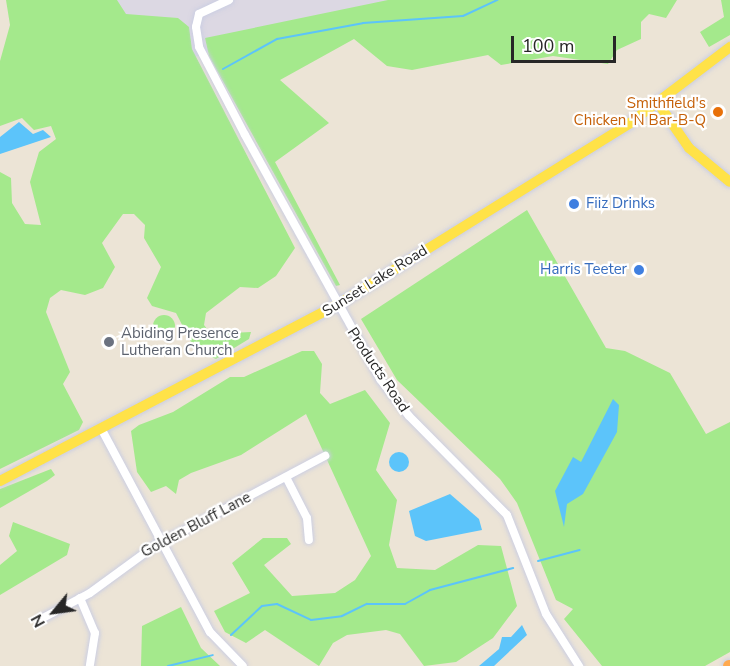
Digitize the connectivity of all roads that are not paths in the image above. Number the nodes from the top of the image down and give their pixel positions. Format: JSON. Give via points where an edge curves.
{"nodes":[{"id":1,"x":229,"y":0,"type":"edge"},
{"id":2,"x":730,"y":47,"type":"edge"},
{"id":3,"x":658,"y":103,"type":"junction"},
{"id":4,"x":730,"y":182,"type":"edge"},
{"id":5,"x":337,"y":305,"type":"junction"},
{"id":6,"x":102,"y":430,"type":"junction"},
{"id":7,"x":325,"y":456,"type":"dead end"},
{"id":8,"x":286,"y":477,"type":"junction"},
{"id":9,"x":0,"y":481,"type":"edge"},
{"id":10,"x":309,"y":540,"type":"dead end"},
{"id":11,"x":162,"y":542,"type":"junction"},
{"id":12,"x":80,"y":598,"type":"junction"},
{"id":13,"x":41,"y":619,"type":"dead end"},
{"id":14,"x":90,"y":666,"type":"edge"},
{"id":15,"x":243,"y":666,"type":"edge"},
{"id":16,"x":579,"y":666,"type":"edge"}],
"edges":[{"from":1,"to":5,"type":"street","name":"Products Road","via":[[199,14],[199,46]]},
{"from":2,"to":3,"type":"main road","name":"Sunset Lake Road"},
{"from":3,"to":4,"type":"main road","via":[[689,148]]},
{"from":3,"to":5,"type":"main road","name":"Sunset Lake Road"},
{"from":5,"to":6,"type":"main road","name":"Sunset Lake Road"},
{"from":5,"to":16,"type":"street","name":"Products Road","via":[[402,408],[502,507],[546,614]]},
{"from":6,"to":9,"type":"main road","name":"Sunset Lake Road"},
{"from":6,"to":11,"type":"street"},
{"from":7,"to":8,"type":"street","name":"Golden Bluff Lane"},
{"from":8,"to":10,"type":"street","via":[[307,518]]},
{"from":8,"to":11,"type":"street","name":"Golden Bluff Lane"},
{"from":11,"to":12,"type":"street","name":"Golden Bluff Lane"},
{"from":11,"to":15,"type":"street","via":[[210,632]]},
{"from":12,"to":13,"type":"street","name":"Golden Bluff Lane"},
{"from":12,"to":14,"type":"street","via":[[95,633]]}]}
